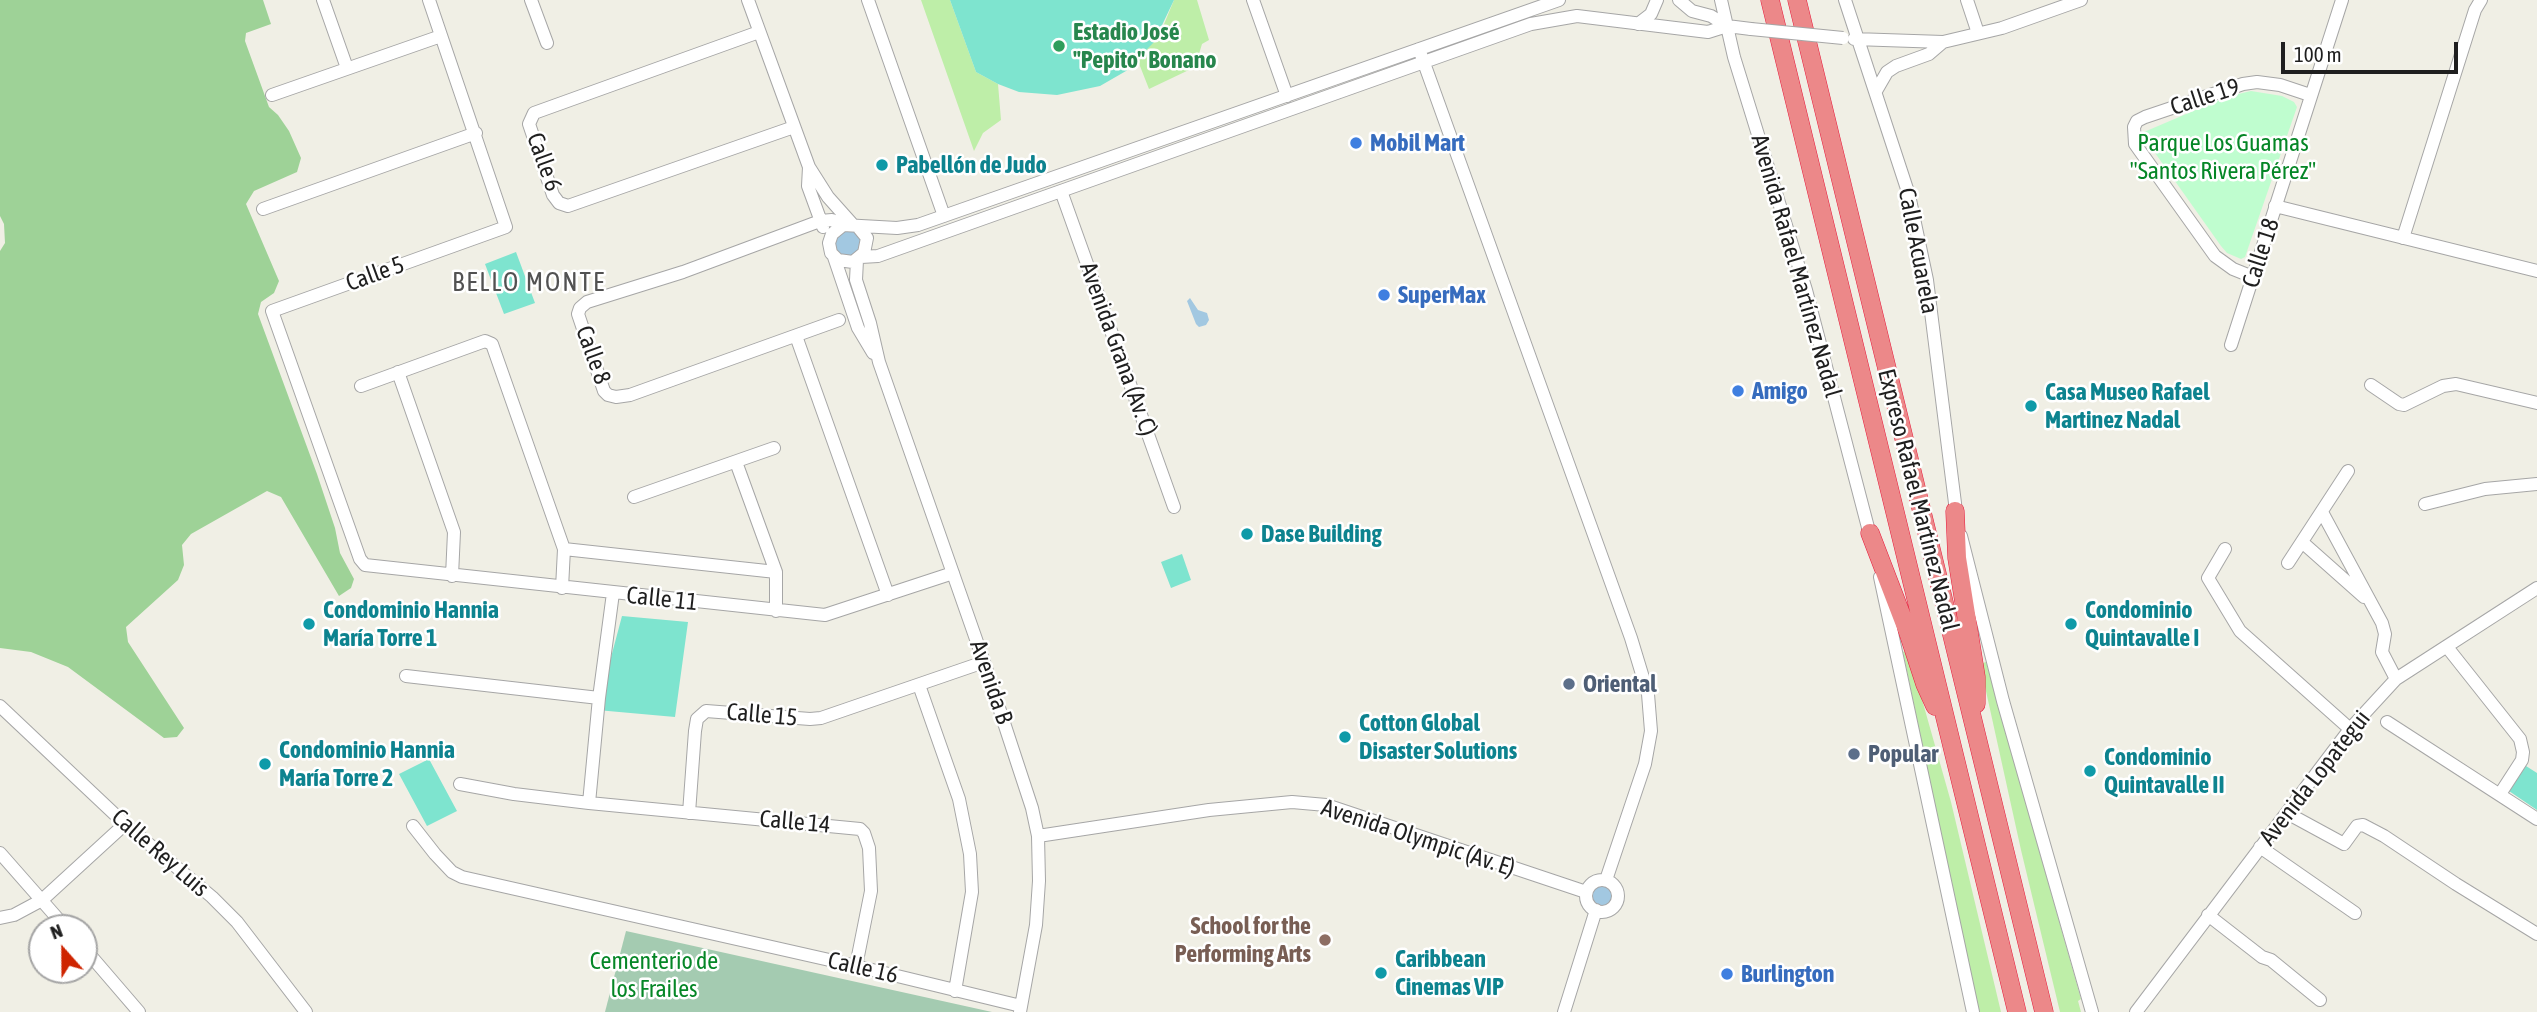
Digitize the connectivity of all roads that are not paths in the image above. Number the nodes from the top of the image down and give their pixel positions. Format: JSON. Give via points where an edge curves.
{"nodes":[{"id":1,"x":323,"y":0,"type":"edge"},
{"id":2,"x":429,"y":0,"type":"edge"},
{"id":3,"x":748,"y":0,"type":"edge"},
{"id":4,"x":868,"y":0,"type":"edge"},
{"id":5,"x":1253,"y":0,"type":"edge"},
{"id":6,"x":1559,"y":0,"type":"edge"},
{"id":7,"x":1657,"y":0,"type":"edge"},
{"id":8,"x":1679,"y":0,"type":"edge"},
{"id":9,"x":1721,"y":0,"type":"edge"},
{"id":10,"x":1770,"y":0,"type":"edge"},
{"id":11,"x":1797,"y":0,"type":"edge"},
{"id":12,"x":1845,"y":0,"type":"edge"},
{"id":13,"x":1967,"y":0,"type":"edge"},
{"id":14,"x":2081,"y":0,"type":"edge"},
{"id":15,"x":2342,"y":0,"type":"edge"},
{"id":16,"x":2481,"y":0,"type":"edge"},
{"id":17,"x":536,"y":1,"type":"edge"},
{"id":18,"x":1638,"y":24,"type":"junction"},
{"id":19,"x":1727,"y":26,"type":"junction"},
{"id":20,"x":759,"y":32,"type":"junction"},
{"id":21,"x":1978,"y":33,"type":"junction"},
{"id":22,"x":441,"y":36,"type":"junction"},
{"id":23,"x":1858,"y":39,"type":"junction"},
{"id":24,"x":1943,"y":42,"type":"junction"},
{"id":25,"x":547,"y":43,"type":"dead end"},
{"id":26,"x":1422,"y":55,"type":"junction"},
{"id":27,"x":347,"y":68,"type":"junction"},
{"id":28,"x":1876,"y":91,"type":"junction"},
{"id":29,"x":272,"y":95,"type":"dead end"},
{"id":30,"x":2310,"y":95,"type":"junction"},
{"id":31,"x":1287,"y":96,"type":"junction"},
{"id":32,"x":794,"y":127,"type":"junction"},
{"id":33,"x":476,"y":133,"type":"junction"},
{"id":34,"x":809,"y":167,"type":"junction"},
{"id":35,"x":1061,"y":191,"type":"junction"},
{"id":36,"x":2275,"y":206,"type":"junction"},
{"id":37,"x":263,"y":209,"type":"dead end"},
{"id":38,"x":944,"y":216,"type":"junction"},
{"id":39,"x":821,"y":221,"type":"junction"},
{"id":40,"x":851,"y":226,"type":"junction"},
{"id":41,"x":2403,"y":237,"type":"junction"},
{"id":42,"x":829,"y":243,"type":"junction"},
{"id":43,"x":834,"y":257,"type":"junction"},
{"id":44,"x":859,"y":258,"type":"junction"},
{"id":45,"x":2537,"y":271,"type":"edge"},
{"id":46,"x":2253,"y":277,"type":"junction"},
{"id":47,"x":839,"y":320,"type":"dead end"},
{"id":48,"x":796,"y":336,"type":"junction"},
{"id":49,"x":2231,"y":345,"type":"dead end"},
{"id":50,"x":879,"y":362,"type":"junction"},
{"id":51,"x":398,"y":372,"type":"junction"},
{"id":52,"x":2371,"y":385,"type":"dead end"},
{"id":53,"x":361,"y":386,"type":"dead end"},
{"id":54,"x":2537,"y":403,"type":"edge"},
{"id":55,"x":774,"y":448,"type":"dead end"},
{"id":56,"x":736,"y":461,"type":"junction"},
{"id":57,"x":2348,"y":471,"type":"dead end"},
{"id":58,"x":2537,"y":484,"type":"edge"},
{"id":59,"x":634,"y":497,"type":"dead end"},
{"id":60,"x":2425,"y":504,"type":"dead end"},
{"id":61,"x":1174,"y":507,"type":"dead end"},
{"id":62,"x":1955,"y":511,"type":"junction"},
{"id":63,"x":2322,"y":512,"type":"junction"},
{"id":64,"x":1870,"y":533,"type":"junction"},
{"id":65,"x":2302,"y":542,"type":"junction"},
{"id":66,"x":564,"y":549,"type":"junction"},
{"id":67,"x":2225,"y":549,"type":"dead end"},
{"id":68,"x":2288,"y":563,"type":"dead end"},
{"id":69,"x":365,"y":565,"type":"joint"},
{"id":70,"x":776,"y":572,"type":"junction"},
{"id":71,"x":953,"y":573,"type":"junction"},
{"id":72,"x":452,"y":576,"type":"junction"},
{"id":73,"x":562,"y":588,"type":"junction"},
{"id":74,"x":2537,"y":588,"type":"edge"},
{"id":75,"x":613,"y":593,"type":"junction"},
{"id":76,"x":888,"y":595,"type":"junction"},
{"id":77,"x":2371,"y":604,"type":"junction"},
{"id":78,"x":776,"y":611,"type":"junction"},
{"id":79,"x":2447,"y":647,"type":"junction"},
{"id":80,"x":984,"y":662,"type":"junction"},
{"id":81,"x":406,"y":676,"type":"dead end"},
{"id":82,"x":2396,"y":679,"type":"junction"},
{"id":83,"x":919,"y":685,"type":"junction"},
{"id":84,"x":599,"y":698,"type":"junction"},
{"id":85,"x":0,"y":706,"type":"edge"},
{"id":86,"x":2387,"y":722,"type":"dead end"},
{"id":87,"x":2350,"y":729,"type":"junction"},
{"id":88,"x":1976,"y":732,"type":"junction"},
{"id":89,"x":1950,"y":737,"type":"junction"},
{"id":90,"x":460,"y":784,"type":"dead end"},
{"id":91,"x":2500,"y":794,"type":"junction"},
{"id":92,"x":589,"y":803,"type":"junction"},
{"id":93,"x":689,"y":813,"type":"junction"},
{"id":94,"x":2287,"y":813,"type":"junction"},
{"id":95,"x":2537,"y":818,"type":"edge"},
{"id":96,"x":125,"y":824,"type":"junction"},
{"id":97,"x":413,"y":826,"type":"dead end"},
{"id":98,"x":1038,"y":836,"type":"junction"},
{"id":99,"x":2260,"y":847,"type":"junction"},
{"id":100,"x":0,"y":853,"type":"edge"},
{"id":101,"x":1606,"y":880,"type":"junction"},
{"id":102,"x":1587,"y":892,"type":"junction"},
{"id":103,"x":42,"y":900,"type":"junction"},
{"id":104,"x":1596,"y":910,"type":"junction"},
{"id":105,"x":2355,"y":913,"type":"dead end"},
{"id":106,"x":54,"y":914,"type":"edge"},
{"id":107,"x":2208,"y":915,"type":"junction"},
{"id":108,"x":0,"y":918,"type":"edge"},
{"id":109,"x":2537,"y":934,"type":"edge"},
{"id":110,"x":98,"y":964,"type":"edge"},
{"id":111,"x":856,"y":966,"type":"junction"},
{"id":112,"x":955,"y":991,"type":"junction"},
{"id":113,"x":2320,"y":1000,"type":"dead end"},
{"id":114,"x":1021,"y":1009,"type":"edge"},
{"id":115,"x":139,"y":1012,"type":"edge"},
{"id":116,"x":306,"y":1012,"type":"edge"},
{"id":117,"x":1564,"y":1012,"type":"edge"},
{"id":118,"x":1973,"y":1012,"type":"edge"},
{"id":119,"x":2017,"y":1012,"type":"edge"},
{"id":120,"x":2044,"y":1012,"type":"edge"},
{"id":121,"x":2092,"y":1012,"type":"edge"},
{"id":122,"x":2136,"y":1012,"type":"edge"}],
"edges":[{"from":1,"to":27,"type":"street"},
{"from":2,"to":22,"type":"street","name":"Calle 5"},
{"from":3,"to":20,"type":"street"},
{"from":4,"to":38,"type":"street"},
{"from":5,"to":31,"type":"street"},
{"from":6,"to":26,"type":"street"},
{"from":7,"to":18,"type":"street"},
{"from":8,"to":19,"type":"street"},
{"from":9,"to":19,"type":"street","name":"Avenida Rafael Martínez Nadal"},
{"from":10,"to":89,"type":"highway","name":"Expreso Rafael Martínez Nadal"},
{"from":11,"to":88,"type":"highway","name":"Expreso Rafael Martínez Nadal"},
{"from":12,"to":23,"type":"street","name":"Calle Acuarela"},
{"from":13,"to":21,"type":"street"},
{"from":14,"to":21,"type":"street"},
{"from":15,"to":30,"type":"street","name":"Calle 18"},
{"from":16,"to":41,"type":"street"},
{"from":17,"to":25,"type":"street"},
{"from":18,"to":19,"type":"street","via":[[1708,32]]},
{"from":18,"to":26,"type":"street","via":[[1560,18]]},
{"from":19,"to":23,"type":"street","bridge":true},
{"from":19,"to":64,"type":"street","name":"Avenida Rafael Martínez Nadal","via":[[1806,290]]},
{"from":20,"to":32,"type":"street"},
{"from":20,"to":32,"type":"street","name":"Calle 6","via":[[534,113],[529,124],[553,195],[568,206]]},
{"from":21,"to":24,"type":"street"},
{"from":22,"to":27,"type":"street"},
{"from":22,"to":33,"type":"street","name":"Calle 5"},
{"from":23,"to":24,"type":"street"},
{"from":23,"to":28,"type":"street","name":"Calle Acuarela"},
{"from":24,"to":28,"type":"street","via":[[1887,72]]},
{"from":26,"to":31,"type":"street"},
{"from":26,"to":35,"type":"street"},
{"from":26,"to":101,"type":"street","via":[[1648,694],[1651,731],[1645,764]]},
{"from":27,"to":29,"type":"street"},
{"from":28,"to":62,"type":"street","name":"Calle Acuarela","via":[[1909,195],[1927,279]]},
{"from":30,"to":36,"type":"street","name":"Calle 18"},
{"from":30,"to":46,"type":"street","name":"Calle 19","via":[[2280,85],[2243,84],[2145,117],[2134,127],[2135,144],[2215,256]]},
{"from":31,"to":38,"type":"street"},
{"from":32,"to":34,"type":"street"},
{"from":33,"to":37,"type":"street"},
{"from":33,"to":69,"type":"street","name":"Calle 5","via":[[506,227],[272,311]]},
{"from":34,"to":39,"type":"street","via":[[808,186]]},
{"from":34,"to":40,"type":"street"},
{"from":35,"to":44,"type":"street","via":[[878,256]]},
{"from":35,"to":61,"type":"street","name":"Avenida Grana (Av. C)"},
{"from":36,"to":41,"type":"street"},
{"from":36,"to":46,"type":"street","name":"Calle 18"},
{"from":38,"to":40,"type":"street","via":[[910,227]]},
{"from":39,"to":40,"type":"street"},
{"from":39,"to":42,"type":"street"},
{"from":39,"to":48,"type":"street","name":"Calle 8","via":[[587,302],[578,314],[604,391],[616,397]]},
{"from":40,"to":42,"type":"street","via":[[832,234]]},
{"from":40,"to":44,"type":"street","via":[[867,239]]},
{"from":41,"to":45,"type":"street"},
{"from":42,"to":43,"type":"street"},
{"from":43,"to":44,"type":"street","via":[[848,262]]},
{"from":43,"to":50,"type":"street","name":"Avenida B","via":[[858,328]]},
{"from":44,"to":50,"type":"street","name":"Avenida B","via":[[856,280]]},
{"from":46,"to":49,"type":"street","name":"Calle 18"},
{"from":47,"to":48,"type":"street","name":"Calle 8"},
{"from":48,"to":76,"type":"street"},
{"from":50,"to":71,"type":"street","name":"Avenida B"},
{"from":51,"to":53,"type":"street"},
{"from":51,"to":66,"type":"street","via":[[485,341],[492,344]]},
{"from":51,"to":72,"type":"street","via":[[454,532]]},
{"from":52,"to":54,"type":"street","via":[[2404,405],[2456,384]]},
{"from":55,"to":56,"type":"street"},
{"from":56,"to":59,"type":"street"},
{"from":56,"to":70,"type":"street"},
{"from":57,"to":63,"type":"street"},
{"from":58,"to":60,"type":"street","via":[[2485,489]]},
{"from":62,"to":88,"type":"highway","via":[[1976,677]]},
{"from":62,"to":121,"type":"street","name":"Calle Acuarela","via":[[2003,701]]},
{"from":63,"to":65,"type":"street"},
{"from":63,"to":77,"type":"street"},
{"from":64,"to":89,"type":"highway","via":[[1925,684]]},
{"from":64,"to":118,"type":"street","name":"Avenida Rafael Martínez Nadal"},
{"from":65,"to":68,"type":"street"},
{"from":65,"to":77,"type":"street"},
{"from":66,"to":70,"type":"street"},
{"from":66,"to":73,"type":"street"},
{"from":67,"to":87,"type":"street","via":[[2208,578],[2240,631]]},
{"from":69,"to":72,"type":"street","name":"Calle 11"},
{"from":70,"to":78,"type":"street"},
{"from":71,"to":76,"type":"street","name":"Calle 11"},
{"from":71,"to":80,"type":"street","name":"Avenida B"},
{"from":72,"to":73,"type":"street","name":"Calle 11"},
{"from":73,"to":75,"type":"street","name":"Calle 11"},
{"from":74,"to":79,"type":"street","name":"Avenida Lopategui"},
{"from":75,"to":78,"type":"street","name":"Calle 11"},
{"from":75,"to":84,"type":"street"},
{"from":76,"to":78,"type":"street","name":"Calle 11","via":[[825,615]]},
{"from":77,"to":82,"type":"street","via":[[2385,634],[2384,659]]},
{"from":79,"to":82,"type":"street","name":"Avenida Lopategui"},
{"from":79,"to":91,"type":"street","via":[[2520,740],[2522,760]]},
{"from":80,"to":83,"type":"street","name":"Calle 15"},
{"from":80,"to":98,"type":"street","name":"Avenida B"},
{"from":81,"to":84,"type":"street"},
{"from":82,"to":87,"type":"street","name":"Avenida Lopategui"},
{"from":83,"to":93,"type":"street","name":"Calle 15","via":[[821,718],[706,711],[697,719]]},
{"from":83,"to":112,"type":"street","via":[[959,799],[970,854],[972,892]]},
{"from":84,"to":92,"type":"street"},
{"from":85,"to":96,"type":"street","name":"Calle Rey Luis"},
{"from":86,"to":91,"type":"street"},
{"from":87,"to":94,"type":"street","name":"Avenida Lopategui"},
{"from":88,"to":120,"type":"highway","name":"Expreso Rafael Martínez Nadal"},
{"from":89,"to":119,"type":"highway","name":"Expreso Rafael Martínez Nadal"},
{"from":90,"to":92,"type":"street","name":"Calle 14"},
{"from":91,"to":95,"type":"street"},
{"from":92,"to":93,"type":"street","name":"Calle 14"},
{"from":93,"to":111,"type":"street","name":"Calle 14","via":[[860,829],[871,867],[871,891]]},
{"from":94,"to":99,"type":"street","name":"Avenida Lopategui"},
{"from":94,"to":109,"type":"street","via":[[2344,845],[2357,826],[2384,835]]},
{"from":96,"to":103,"type":"street"},
{"from":96,"to":116,"type":"street","name":"Calle Rey Luis","via":[[237,922]]},
{"from":97,"to":111,"type":"street","name":"Calle 16","via":[[452,872],[462,877]]},
{"from":98,"to":102,"type":"street","name":"Avenida Olympic (Av. E)","via":[[1209,810],[1292,802],[1326,805]]},
{"from":98,"to":114,"type":"street","name":"Avenida B","via":[[1036,925]]},
{"from":99,"to":105,"type":"street"},
{"from":99,"to":107,"type":"street","name":"Avenida Lopategui"},
{"from":100,"to":103,"type":"street"},
{"from":101,"to":102,"type":"street","via":[[1594,882]]},
{"from":101,"to":104,"type":"street","via":[[1616,887],[1617,902],[1610,909]]},
{"from":102,"to":104,"type":"street","via":[[1588,904]]},
{"from":103,"to":106,"type":"street"},
{"from":103,"to":108,"type":"street"},
{"from":104,"to":117,"type":"street"},
{"from":107,"to":113,"type":"street"},
{"from":107,"to":122,"type":"street","name":"Avenida Lopategui"},
{"from":110,"to":115,"type":"street"},
{"from":111,"to":112,"type":"street","name":"Calle 16"},
{"from":112,"to":114,"type":"street","name":"Calle 16"}]}
